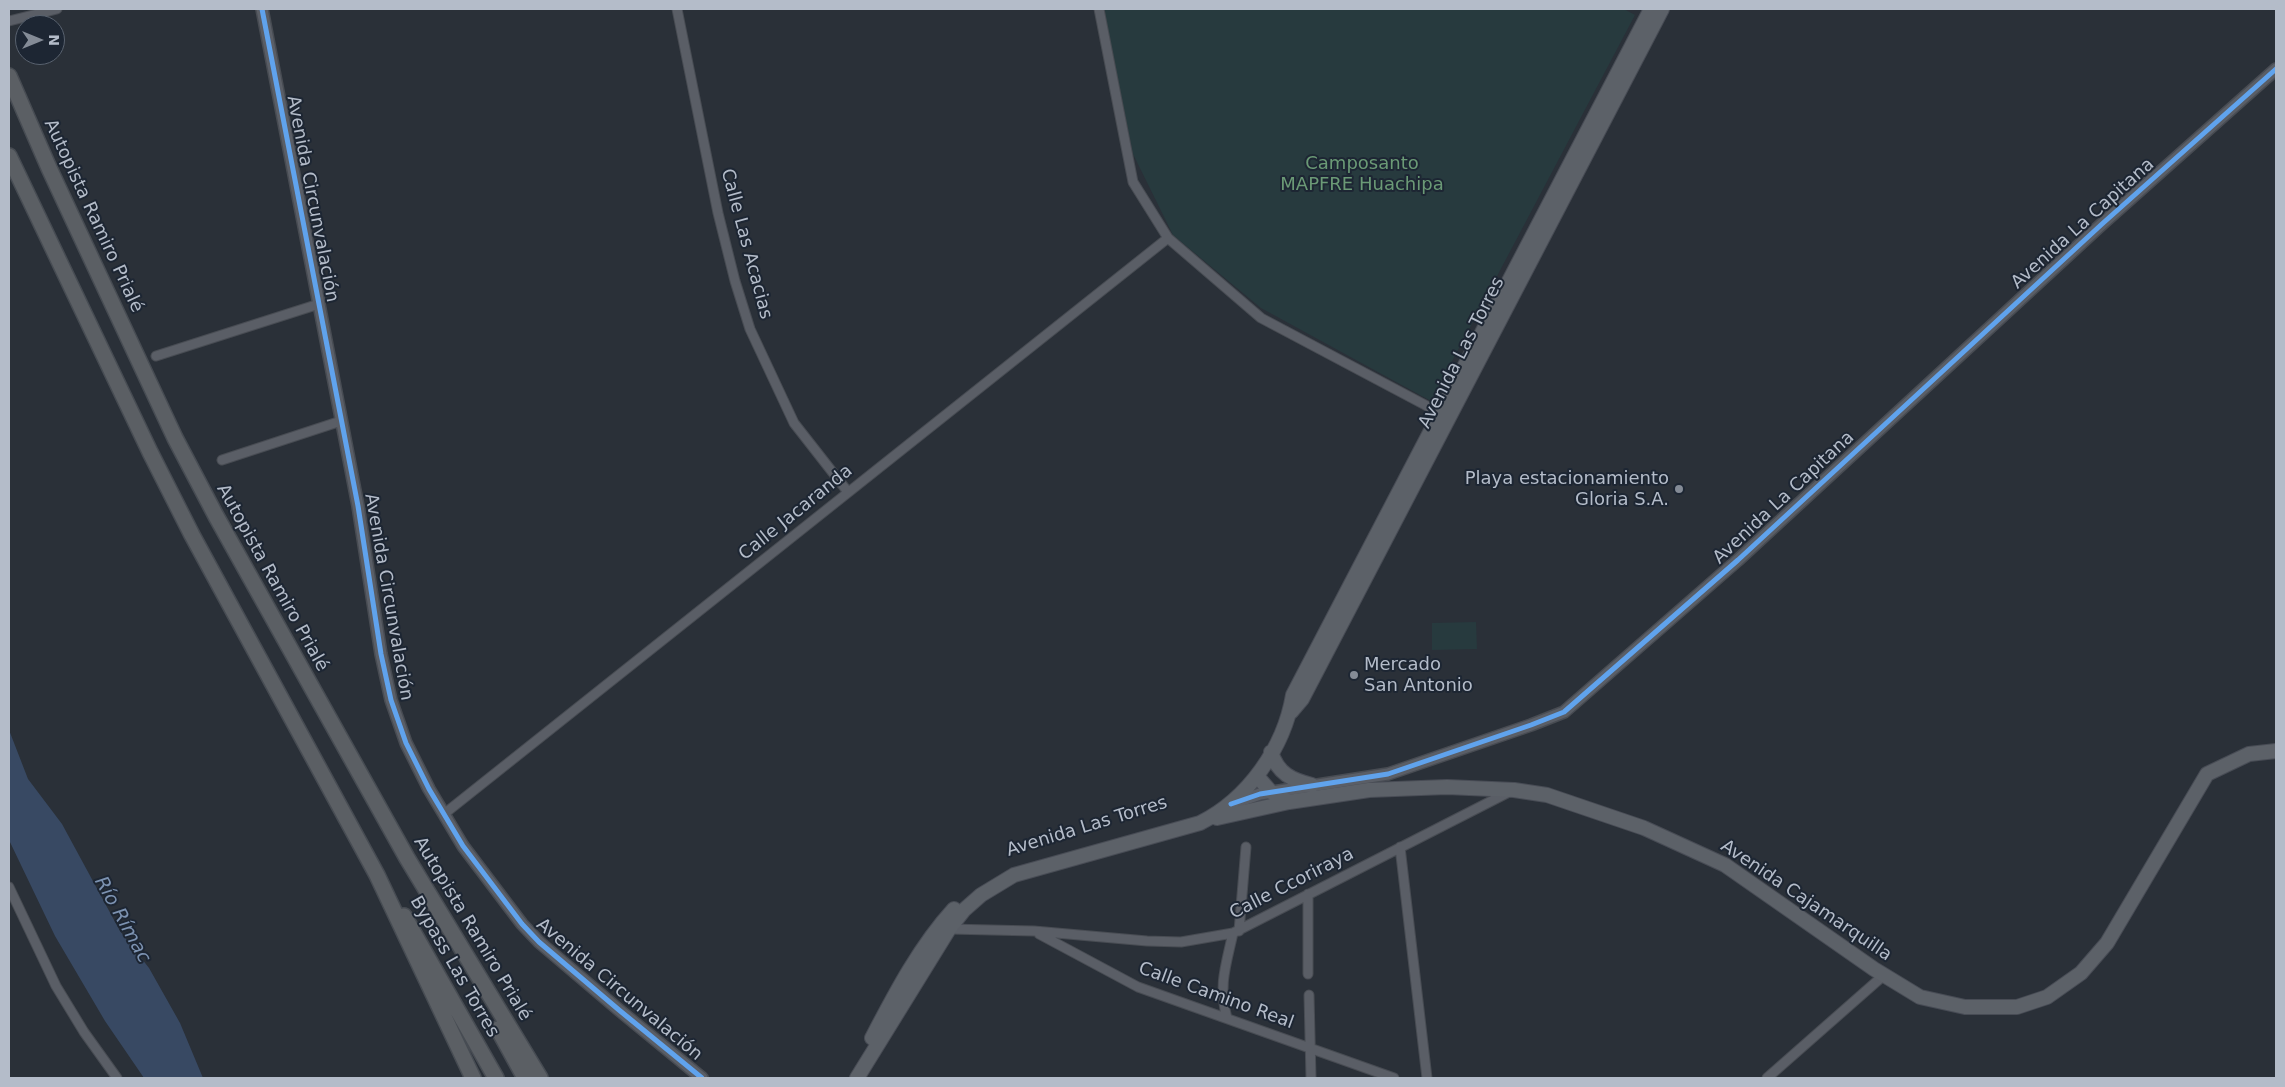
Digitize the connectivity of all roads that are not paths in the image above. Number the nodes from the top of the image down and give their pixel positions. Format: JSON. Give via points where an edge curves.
{"nodes":[{"id":1,"x":57,"y":9,"type":"edge"},
{"id":2,"x":262,"y":9,"type":"edge"},
{"id":3,"x":677,"y":9,"type":"edge"},
{"id":4,"x":1099,"y":9,"type":"edge"},
{"id":5,"x":1651,"y":9,"type":"edge"},
{"id":6,"x":1662,"y":9,"type":"edge"},
{"id":7,"x":9,"y":21,"type":"edge"},
{"id":8,"x":2276,"y":69,"type":"edge"},
{"id":9,"x":9,"y":76,"type":"edge"},
{"id":10,"x":9,"y":156,"type":"edge"},
{"id":11,"x":1168,"y":238,"type":"junction"},
{"id":12,"x":319,"y":304,"type":"junction"},
{"id":13,"x":156,"y":356,"type":"dead end"},
{"id":14,"x":1445,"y":416,"type":"junction"},
{"id":15,"x":341,"y":421,"type":"junction"},
{"id":16,"x":222,"y":460,"type":"dead end"},
{"id":17,"x":848,"y":492,"type":"junction"},
{"id":18,"x":2276,"y":751,"type":"edge"},
{"id":19,"x":1271,"y":752,"type":"junction"},
{"id":20,"x":1257,"y":776,"type":"junction"},
{"id":21,"x":1312,"y":785,"type":"junction"},
{"id":22,"x":1514,"y":790,"type":"junction"},
{"id":23,"x":1271,"y":792,"type":"junction"},
{"id":24,"x":1289,"y":802,"type":"junction"},
{"id":25,"x":1231,"y":804,"type":"junction"},
{"id":26,"x":444,"y":814,"type":"junction"},
{"id":27,"x":1200,"y":823,"type":"junction"},
{"id":28,"x":1246,"y":847,"type":"dead end"},
{"id":29,"x":1400,"y":847,"type":"junction"},
{"id":30,"x":407,"y":858,"type":"junction"},
{"id":31,"x":377,"y":875,"type":"junction"},
{"id":32,"x":9,"y":887,"type":"edge"},
{"id":33,"x":1308,"y":894,"type":"junction"},
{"id":34,"x":949,"y":929,"type":"junction"},
{"id":35,"x":1034,"y":931,"type":"junction"},
{"id":36,"x":1236,"y":932,"type":"junction"},
{"id":37,"x":1308,"y":974,"type":"dead end"},
{"id":38,"x":1884,"y":975,"type":"junction"},
{"id":39,"x":1309,"y":995,"type":"dead end"},
{"id":40,"x":492,"y":1001,"type":"junction"},
{"id":41,"x":1227,"y":1018,"type":"junction"},
{"id":42,"x":1310,"y":1048,"type":"junction"},
{"id":43,"x":118,"y":1078,"type":"edge"},
{"id":44,"x":473,"y":1078,"type":"edge"},
{"id":45,"x":496,"y":1078,"type":"edge"},
{"id":46,"x":525,"y":1078,"type":"edge"},
{"id":47,"x":540,"y":1078,"type":"edge"},
{"id":48,"x":549,"y":1078,"type":"edge"},
{"id":49,"x":702,"y":1078,"type":"edge"},
{"id":50,"x":849,"y":1078,"type":"edge"},
{"id":51,"x":857,"y":1078,"type":"edge"},
{"id":52,"x":1311,"y":1078,"type":"edge"},
{"id":53,"x":1394,"y":1078,"type":"edge"},
{"id":54,"x":1428,"y":1078,"type":"edge"},
{"id":55,"x":1767,"y":1078,"type":"edge"}],
"edges":[{"from":1,"to":7,"type":"street"},
{"from":2,"to":12,"type":"street","name":"Avenida Circunvalación"},
{"from":3,"to":17,"type":"street","name":"Calle Las Acacias","via":[[718,213],[750,329],[794,423]]},
{"from":4,"to":11,"type":"street","via":[[1133,182]]},
{"from":5,"to":14,"type":"main road","name":"Avenida Las Torres"},
{"from":6,"to":14,"type":"main road","name":"Avenida Las Torres"},
{"from":8,"to":21,"type":"street","name":"Avenida La Capitana","via":[[2102,224],[1738,560],[1564,712],[1388,774]]},
{"from":9,"to":30,"type":"highway","name":"Autopista Ramiro Prialé","via":[[177,441]]},
{"from":10,"to":31,"type":"highway","via":[[192,535]]},
{"from":11,"to":14,"type":"street","via":[[1261,318]]},
{"from":11,"to":17,"type":"street","name":"Calle Jacaranda"},
{"from":12,"to":13,"type":"street"},
{"from":12,"to":15,"type":"street","name":"Avenida Circunvalación"},
{"from":14,"to":19,"type":"main road","name":"Avenida Las Torres","via":[[1302,699],[1290,712]]},
{"from":15,"to":16,"type":"street"},
{"from":15,"to":26,"type":"street","name":"Avenida Circunvalación","via":[[391,700],[413,758]]},
{"from":17,"to":26,"type":"street","name":"Calle Jacaranda"},
{"from":18,"to":38,"type":"main road","name":"Avenida Cajamarquilla","via":[[2249,754],[2207,774],[2107,943],[2081,973],[2047,997],[2017,1007],[1965,1007],[1920,997]]},
{"from":19,"to":20,"type":"main road","name":"Avenida Las Torres"},
{"from":19,"to":21,"type":"main road","via":[[1282,773]]},
{"from":20,"to":23,"type":"main road"},
{"from":20,"to":25,"type":"main road","name":"Avenida Las Torres"},
{"from":21,"to":23,"type":"street","name":"Avenida La Capitana"},
{"from":22,"to":24,"type":"main road","name":"Avenida Cajamarquilla","via":[[1447,787],[1369,790]]},
{"from":22,"to":29,"type":"street","name":"Calle Ccoriraya"},
{"from":22,"to":38,"type":"main road","name":"Avenida Cajamarquilla","via":[[1547,795],[1644,828],[1725,864]]},
{"from":23,"to":24,"type":"main road"},
{"from":23,"to":25,"type":"street","name":"Avenida La Capitana"},
{"from":24,"to":27,"type":"main road","name":"Avenida Cajamarquilla"},
{"from":25,"to":27,"type":"main road","name":"Avenida Las Torres"},
{"from":25,"to":50,"type":"main road","name":"Avenida Las Torres","via":[[1029,860],[1003,871],[973,890],[924,947]]},
{"from":26,"to":49,"type":"street","name":"Avenida Circunvalación","via":[[484,876],[532,935]]},
{"from":27,"to":34,"type":"main road","name":"Avenida Las Torres","via":[[1014,875],[981,895]]},
{"from":28,"to":36,"type":"street"},
{"from":29,"to":33,"type":"street","name":"Calle Ccoriraya"},
{"from":29,"to":54,"type":"street"},
{"from":30,"to":40,"type":"highway","name":"Autopista Ramiro Prialé"},
{"from":30,"to":46,"type":"highway","name":"Bypass Las Torres"},
{"from":31,"to":44,"type":"highway"},
{"from":31,"to":45,"type":"highway","name":"Bypass Las Torres","via":[[412,928]]},
{"from":32,"to":43,"type":"street","via":[[56,986]]},
{"from":33,"to":36,"type":"street","name":"Calle Ccoriraya"},
{"from":33,"to":37,"type":"street"},
{"from":34,"to":35,"type":"street","name":"Calle Ccoriraya"},
{"from":34,"to":51,"type":"main road","name":"Avenida Las Torres"},
{"from":35,"to":36,"type":"street","name":"Calle Ccoriraya","via":[[1182,942]]},
{"from":35,"to":41,"type":"street","name":"Calle Camino Real","via":[[1138,987]]},
{"from":36,"to":41,"type":"street","via":[[1222,985]]},
{"from":38,"to":55,"type":"street"},
{"from":39,"to":42,"type":"street"},
{"from":40,"to":47,"type":"highway","name":"Autopista Ramiro Prialé"},
{"from":40,"to":48,"type":"highway"},
{"from":41,"to":42,"type":"street","name":"Calle Camino Real"},
{"from":42,"to":52,"type":"street"},
{"from":42,"to":53,"type":"street","name":"Calle Camino Real"}]}
